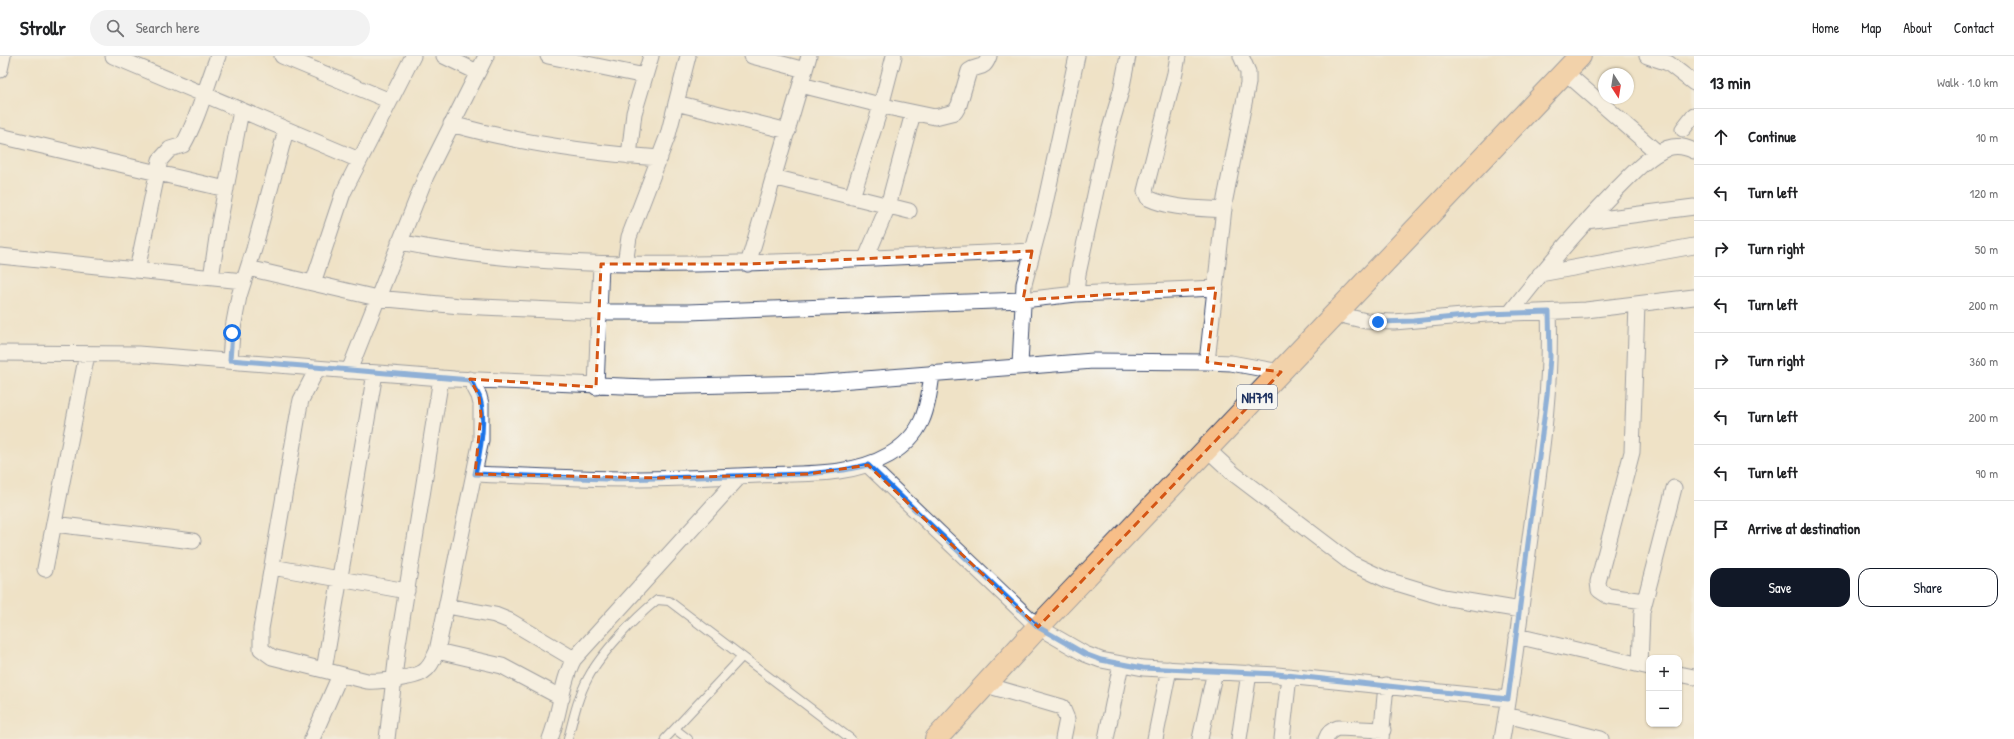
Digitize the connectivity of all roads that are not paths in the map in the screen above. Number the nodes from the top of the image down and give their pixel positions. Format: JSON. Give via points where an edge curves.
{"nodes":[{"id":1,"x":3,"y":56,"type":"edge"},
{"id":2,"x":113,"y":56,"type":"edge"},
{"id":3,"x":218,"y":56,"type":"edge"},
{"id":4,"x":282,"y":56,"type":"edge"},
{"id":5,"x":413,"y":56,"type":"edge"},
{"id":6,"x":444,"y":56,"type":"edge"},
{"id":7,"x":486,"y":56,"type":"edge"},
{"id":8,"x":548,"y":56,"type":"edge"},
{"id":9,"x":651,"y":56,"type":"edge"},
{"id":10,"x":688,"y":56,"type":"edge"},
{"id":11,"x":752,"y":56,"type":"edge"},
{"id":12,"x":894,"y":56,"type":"edge"},
{"id":13,"x":989,"y":56,"type":"edge"},
{"id":14,"x":1077,"y":56,"type":"edge"},
{"id":15,"x":1128,"y":56,"type":"edge"},
{"id":16,"x":1178,"y":56,"type":"edge"},
{"id":17,"x":1241,"y":56,"type":"edge"},
{"id":18,"x":1580,"y":56,"type":"edge"},
{"id":19,"x":1647,"y":56,"type":"edge"},
{"id":20,"x":807,"y":63,"type":"edge"},
{"id":21,"x":0,"y":70,"type":"edge"},
{"id":22,"x":477,"y":72,"type":"junction"},
{"id":23,"x":1565,"y":72,"type":"junction"},
{"id":24,"x":645,"y":76,"type":"junction"},
{"id":25,"x":1694,"y":83,"type":"edge"},
{"id":26,"x":801,"y":85,"type":"junction"},
{"id":27,"x":204,"y":96,"type":"junction"},
{"id":28,"x":390,"y":101,"type":"junction"},
{"id":29,"x":676,"y":103,"type":"junction"},
{"id":30,"x":882,"y":106,"type":"junction"},
{"id":31,"x":241,"y":111,"type":"junction"},
{"id":32,"x":913,"y":112,"type":"junction"},
{"id":33,"x":1694,"y":115,"type":"edge"},
{"id":34,"x":451,"y":124,"type":"junction"},
{"id":35,"x":1683,"y":129,"type":"dead end"},
{"id":36,"x":286,"y":130,"type":"junction"},
{"id":37,"x":788,"y":131,"type":"junction"},
{"id":38,"x":0,"y":136,"type":"edge"},
{"id":39,"x":1694,"y":151,"type":"edge"},
{"id":40,"x":1658,"y":153,"type":"junction"},
{"id":41,"x":629,"y":156,"type":"junction"},
{"id":42,"x":660,"y":158,"type":"junction"},
{"id":43,"x":359,"y":160,"type":"junction"},
{"id":44,"x":156,"y":172,"type":"junction"},
{"id":45,"x":774,"y":177,"type":"junction"},
{"id":46,"x":226,"y":189,"type":"junction"},
{"id":47,"x":852,"y":197,"type":"junction"},
{"id":48,"x":888,"y":206,"type":"junction"},
{"id":49,"x":1694,"y":207,"type":"edge"},
{"id":50,"x":1224,"y":210,"type":"junction"},
{"id":51,"x":909,"y":211,"type":"dead end"},
{"id":52,"x":1586,"y":221,"type":"junction"},
{"id":53,"x":399,"y":242,"type":"junction"},
{"id":54,"x":1694,"y":246,"type":"edge"},
{"id":55,"x":1032,"y":251,"type":"junction"},
{"id":56,"x":0,"y":256,"type":"edge"},
{"id":57,"x":866,"y":258,"type":"junction"},
{"id":58,"x":601,"y":264,"type":"junction"},
{"id":59,"x":625,"y":264,"type":"junction"},
{"id":60,"x":748,"y":264,"type":"junction"},
{"id":61,"x":137,"y":270,"type":"junction"},
{"id":62,"x":1540,"y":274,"type":"junction"},
{"id":63,"x":246,"y":275,"type":"junction"},
{"id":64,"x":211,"y":278,"type":"junction"},
{"id":65,"x":313,"y":283,"type":"junction"},
{"id":66,"x":1216,"y":288,"type":"junction"},
{"id":67,"x":1076,"y":294,"type":"junction"},
{"id":68,"x":1694,"y":297,"type":"edge"},
{"id":69,"x":377,"y":298,"type":"junction"},
{"id":70,"x":1023,"y":300,"type":"junction"},
{"id":71,"x":1637,"y":304,"type":"junction"},
{"id":72,"x":598,"y":312,"type":"junction"},
{"id":73,"x":1549,"y":312,"type":"junction"},
{"id":74,"x":1510,"y":313,"type":"junction"},
{"id":75,"x":1337,"y":314,"type":"junction"},
{"id":76,"x":0,"y":353,"type":"edge"},
{"id":77,"x":87,"y":354,"type":"junction"},
{"id":78,"x":230,"y":360,"type":"junction"},
{"id":79,"x":1207,"y":362,"type":"junction"},
{"id":80,"x":1020,"y":365,"type":"junction"},
{"id":81,"x":318,"y":369,"type":"junction"},
{"id":82,"x":349,"y":371,"type":"junction"},
{"id":83,"x":1281,"y":372,"type":"junction"},
{"id":84,"x":375,"y":373,"type":"junction"},
{"id":85,"x":932,"y":374,"type":"junction"},
{"id":86,"x":441,"y":378,"type":"junction"},
{"id":87,"x":470,"y":380,"type":"junction"},
{"id":88,"x":596,"y":386,"type":"junction"},
{"id":89,"x":1207,"y":449,"type":"junction"},
{"id":90,"x":868,"y":465,"type":"junction"},
{"id":91,"x":475,"y":474,"type":"junction"},
{"id":92,"x":740,"y":476,"type":"junction"},
{"id":93,"x":1674,"y":488,"type":"dead end"},
{"id":94,"x":54,"y":524,"type":"junction"},
{"id":95,"x":193,"y":541,"type":"dead end"},
{"id":96,"x":272,"y":567,"type":"junction"},
{"id":97,"x":45,"y":569,"type":"dead end"},
{"id":98,"x":340,"y":578,"type":"junction"},
{"id":99,"x":408,"y":590,"type":"junction"},
{"id":100,"x":1644,"y":601,"type":"junction"},
{"id":101,"x":447,"y":606,"type":"junction"},
{"id":102,"x":1521,"y":610,"type":"junction"},
{"id":103,"x":1038,"y":627,"type":"junction"},
{"id":104,"x":1517,"y":636,"type":"junction"},
{"id":105,"x":437,"y":651,"type":"junction"},
{"id":106,"x":742,"y":657,"type":"junction"},
{"id":107,"x":574,"y":659,"type":"junction"},
{"id":108,"x":1122,"y":664,"type":"junction"},
{"id":109,"x":1645,"y":666,"type":"edge"},
{"id":110,"x":1169,"y":669,"type":"junction"},
{"id":111,"x":324,"y":670,"type":"junction"},
{"id":112,"x":1215,"y":671,"type":"junction"},
{"id":113,"x":1249,"y":673,"type":"junction"},
{"id":114,"x":340,"y":675,"type":"junction"},
{"id":115,"x":1682,"y":675,"type":"edge"},
{"id":116,"x":1289,"y":676,"type":"junction"},
{"id":117,"x":1694,"y":677,"type":"edge"},
{"id":118,"x":394,"y":679,"type":"junction"},
{"id":119,"x":986,"y":685,"type":"junction"},
{"id":120,"x":1386,"y":685,"type":"junction"},
{"id":121,"x":562,"y":698,"type":"junction"},
{"id":122,"x":1508,"y":699,"type":"junction"},
{"id":123,"x":1506,"y":716,"type":"junction"},
{"id":124,"x":675,"y":729,"type":"junction"},
{"id":125,"x":1382,"y":734,"type":"edge"},
{"id":126,"x":312,"y":739,"type":"edge"},
{"id":127,"x":387,"y":739,"type":"edge"},
{"id":128,"x":550,"y":739,"type":"edge"},
{"id":129,"x":568,"y":739,"type":"edge"},
{"id":130,"x":665,"y":739,"type":"edge"},
{"id":131,"x":688,"y":739,"type":"edge"},
{"id":132,"x":851,"y":739,"type":"edge"},
{"id":133,"x":936,"y":739,"type":"edge"},
{"id":134,"x":1063,"y":739,"type":"edge"},
{"id":135,"x":1106,"y":739,"type":"edge"},
{"id":136,"x":1155,"y":739,"type":"edge"},
{"id":137,"x":1200,"y":739,"type":"edge"},
{"id":138,"x":1239,"y":739,"type":"edge"},
{"id":139,"x":1282,"y":739,"type":"edge"},
{"id":140,"x":1326,"y":739,"type":"edge"},
{"id":141,"x":1502,"y":739,"type":"edge"},
{"id":142,"x":1601,"y":739,"type":"edge"}],
"edges":[{"from":1,"to":21,"type":"street"},
{"from":2,"to":27,"type":"street"},
{"from":3,"to":27,"type":"street"},
{"from":4,"to":28,"type":"street"},
{"from":5,"to":28,"type":"street"},
{"from":6,"to":22,"type":"street"},
{"from":7,"to":22,"type":"street"},
{"from":8,"to":24,"type":"street"},
{"from":9,"to":24,"type":"street"},
{"from":10,"to":29,"type":"street"},
{"from":11,"to":20,"type":"street"},
{"from":12,"to":30,"type":"street"},
{"from":13,"to":32,"type":"street","via":[[986,64],[969,71],[959,106],[954,112],[935,117]]},
{"from":14,"to":55,"type":"street","via":[[1043,213]]},
{"from":15,"to":67,"type":"street","via":[[1107,139]]},
{"from":16,"to":50,"type":"street","via":[[1145,191],[1148,198],[1157,202]]},
{"from":17,"to":50,"type":"street","via":[[1248,72],[1248,83]]},
{"from":18,"to":23,"type":"highway","number":"NH719"},
{"from":19,"to":25,"type":"street","via":[[1668,63]]},
{"from":20,"to":26,"type":"street"},
{"from":22,"to":34,"type":"street"},
{"from":23,"to":40,"type":"street"},
{"from":23,"to":75,"type":"highway","number":"NH719"},
{"from":24,"to":41,"type":"street","via":[[634,113]]},
{"from":26,"to":30,"type":"street"},
{"from":26,"to":37,"type":"street"},
{"from":27,"to":31,"type":"street"},
{"from":27,"to":44,"type":"street","via":[[183,145],[164,153]]},
{"from":28,"to":43,"type":"street"},
{"from":29,"to":37,"type":"street"},
{"from":29,"to":42,"type":"street"},
{"from":30,"to":32,"type":"street"},
{"from":30,"to":47,"type":"street"},
{"from":31,"to":36,"type":"street"},
{"from":31,"to":46,"type":"street"},
{"from":32,"to":48,"type":"street"},
{"from":33,"to":35,"type":"street"},
{"from":34,"to":41,"type":"street","via":[[506,138]]},
{"from":34,"to":53,"type":"street"},
{"from":36,"to":43,"type":"street"},
{"from":36,"to":63,"type":"street"},
{"from":37,"to":45,"type":"street"},
{"from":38,"to":44,"type":"street"},
{"from":39,"to":40,"type":"street","via":[[1680,146]]},
{"from":40,"to":52,"type":"street","via":[[1638,168]]},
{"from":41,"to":42,"type":"street"},
{"from":42,"to":59,"type":"street","via":[[630,237]]},
{"from":43,"to":65,"type":"street","via":[[343,193]]},
{"from":44,"to":46,"type":"street"},
{"from":44,"to":61,"type":"street"},
{"from":45,"to":47,"type":"street"},
{"from":45,"to":60,"type":"street"},
{"from":46,"to":64,"type":"street"},
{"from":47,"to":48,"type":"street"},
{"from":48,"to":51,"type":"street"},
{"from":48,"to":57,"type":"street"},
{"from":49,"to":52,"type":"street"},
{"from":50,"to":66,"type":"street"},
{"from":52,"to":62,"type":"street"},
{"from":53,"to":58,"type":"street","via":[[445,252],[494,258]]},
{"from":53,"to":69,"type":"street"},
{"from":54,"to":62,"type":"street"},
{"from":55,"to":57,"type":"street"},
{"from":55,"to":70,"type":"street"},
{"from":56,"to":61,"type":"street"},
{"from":57,"to":60,"type":"street"},
{"from":58,"to":59,"type":"street"},
{"from":58,"to":72,"type":"street"},
{"from":59,"to":60,"type":"street"},
{"from":61,"to":64,"type":"street"},
{"from":62,"to":74,"type":"street"},
{"from":63,"to":64,"type":"street"},
{"from":63,"to":65,"type":"street"},
{"from":63,"to":78,"type":"street","via":[[235,313]]},
{"from":65,"to":69,"type":"street"},
{"from":66,"to":67,"type":"street"},
{"from":66,"to":79,"type":"street"},
{"from":67,"to":70,"type":"street"},
{"from":68,"to":71,"type":"street"},
{"from":69,"to":72,"type":"street","via":[[460,306]]},
{"from":69,"to":82,"type":"street"},
{"from":70,"to":72,"type":"street","via":[[688,312]]},
{"from":70,"to":80,"type":"street"},
{"from":71,"to":73,"type":"street"},
{"from":71,"to":100,"type":"street","via":[[1632,452],[1598,582],[1600,590],[1608,596]]},
{"from":72,"to":88,"type":"street"},
{"from":73,"to":74,"type":"street"},
{"from":73,"to":102,"type":"street","via":[[1547,395]]},
{"from":74,"to":75,"type":"street","via":[[1383,322]]},
{"from":75,"to":83,"type":"highway","number":"NH719"},
{"from":76,"to":77,"type":"street"},
{"from":77,"to":78,"type":"street","via":[[138,354]]},
{"from":77,"to":94,"type":"street"},
{"from":78,"to":81,"type":"street"},
{"from":79,"to":80,"type":"street","via":[[1093,361]]},
{"from":79,"to":83,"type":"street","via":[[1231,363]]},
{"from":80,"to":85,"type":"street"},
{"from":81,"to":82,"type":"street"},
{"from":81,"to":96,"type":"street","via":[[301,400]]},
{"from":82,"to":84,"type":"street"},
{"from":83,"to":89,"type":"highway","number":"NH719"},
{"from":84,"to":86,"type":"street"},
{"from":84,"to":98,"type":"street"},
{"from":85,"to":88,"type":"street","via":[[770,385]]},
{"from":85,"to":90,"type":"street","via":[[929,404],[918,428],[894,451]]},
{"from":86,"to":87,"type":"street"},
{"from":86,"to":99,"type":"street"},
{"from":87,"to":88,"type":"street"},
{"from":87,"to":91,"type":"street","via":[[481,404],[481,434]]},
{"from":89,"to":102,"type":"street","via":[[1234,474],[1358,566],[1387,580],[1443,597]]},
{"from":89,"to":103,"type":"highway","number":"NH719"},
{"from":90,"to":92,"type":"street","via":[[827,472]]},
{"from":90,"to":103,"type":"street"},
{"from":91,"to":92,"type":"street","via":[[624,479]]},
{"from":91,"to":101,"type":"street"},
{"from":92,"to":107,"type":"street"},
{"from":93,"to":100,"type":"street"},
{"from":94,"to":95,"type":"street"},
{"from":94,"to":97,"type":"street"},
{"from":96,"to":98,"type":"street"},
{"from":96,"to":111,"type":"street","via":[[261,629],[261,649],[272,657]]},
{"from":98,"to":99,"type":"street"},
{"from":98,"to":111,"type":"street"},
{"from":99,"to":118,"type":"street"},
{"from":100,"to":109,"type":"street","via":[[1640,624]]},
{"from":101,"to":105,"type":"street"},
{"from":101,"to":107,"type":"street","via":[[510,620]]},
{"from":102,"to":104,"type":"street"},
{"from":103,"to":108,"type":"street","via":[[1085,654]]},
{"from":103,"to":119,"type":"highway","number":"NH719"},
{"from":104,"to":109,"type":"street"},
{"from":104,"to":122,"type":"street"},
{"from":105,"to":118,"type":"street","via":[[432,662],[422,673]]},
{"from":105,"to":121,"type":"street","via":[[502,666]]},
{"from":106,"to":124,"type":"lane"},
{"from":106,"to":129,"type":"lane","via":[[669,601],[658,600],[641,614],[587,678]]},
{"from":106,"to":132,"type":"lane"},
{"from":107,"to":121,"type":"street"},
{"from":108,"to":110,"type":"street"},
{"from":108,"to":135,"type":"street"},
{"from":110,"to":112,"type":"street"},
{"from":110,"to":136,"type":"street"},
{"from":111,"to":114,"type":"street"},
{"from":112,"to":113,"type":"street"},
{"from":112,"to":137,"type":"street"},
{"from":113,"to":116,"type":"street"},
{"from":113,"to":138,"type":"street"},
{"from":114,"to":118,"type":"street","via":[[367,681]]},
{"from":114,"to":126,"type":"street"},
{"from":115,"to":117,"type":"street"},
{"from":116,"to":120,"type":"street"},
{"from":116,"to":139,"type":"street"},
{"from":118,"to":127,"type":"street"},
{"from":119,"to":133,"type":"highway","number":"NH719"},
{"from":119,"to":134,"type":"street","via":[[1062,707],[1067,719]]},
{"from":120,"to":122,"type":"street"},
{"from":120,"to":125,"type":"street"},
{"from":121,"to":128,"type":"street"},
{"from":122,"to":123,"type":"street"},
{"from":123,"to":141,"type":"street"},
{"from":123,"to":142,"type":"street"},
{"from":124,"to":130,"type":"lane"},
{"from":124,"to":131,"type":"lane"},
{"from":125,"to":140,"type":"street","via":[[1338,728],[1333,729]]}]}
